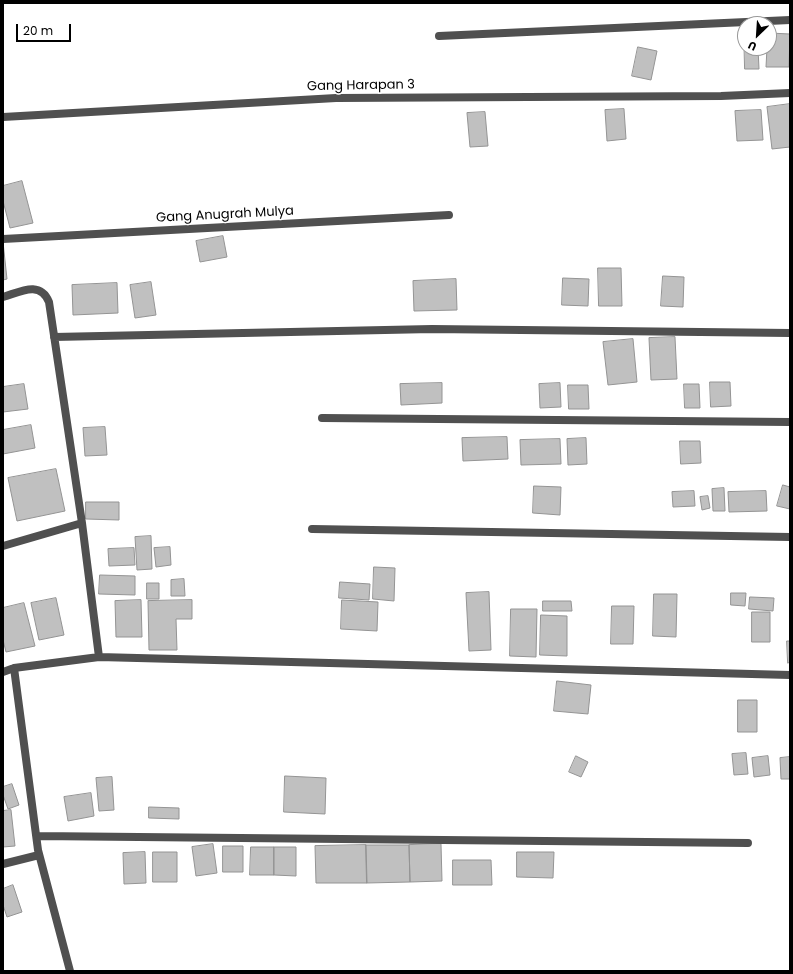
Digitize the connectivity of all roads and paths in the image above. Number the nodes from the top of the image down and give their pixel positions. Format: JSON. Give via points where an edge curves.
{"nodes":[{"id":1,"x":790,"y":20,"type":"edge"},
{"id":2,"x":439,"y":36,"type":"dead end"},
{"id":3,"x":790,"y":94,"type":"edge"},
{"id":4,"x":3,"y":117,"type":"edge"},
{"id":5,"x":449,"y":215,"type":"dead end"},
{"id":6,"x":3,"y":239,"type":"edge"},
{"id":7,"x":3,"y":297,"type":"edge"},
{"id":8,"x":790,"y":333,"type":"edge"},
{"id":9,"x":54,"y":338,"type":"junction"},
{"id":10,"x":322,"y":418,"type":"dead end"},
{"id":11,"x":790,"y":422,"type":"edge"},
{"id":12,"x":82,"y":523,"type":"junction"},
{"id":13,"x":312,"y":529,"type":"dead end"},
{"id":14,"x":790,"y":537,"type":"edge"},
{"id":15,"x":3,"y":546,"type":"edge"},
{"id":16,"x":99,"y":657,"type":"junction"},
{"id":17,"x":14,"y":668,"type":"junction"},
{"id":18,"x":3,"y":672,"type":"edge"},
{"id":19,"x":790,"y":675,"type":"edge"},
{"id":20,"x":37,"y":836,"type":"junction"},
{"id":21,"x":748,"y":843,"type":"dead end"},
{"id":22,"x":39,"y":855,"type":"junction"},
{"id":23,"x":3,"y":864,"type":"edge"},
{"id":24,"x":70,"y":971,"type":"edge"}],
"edges":[{"from":1,"to":2,"type":"street"},
{"from":3,"to":4,"type":"street","name":"Gang Harapan 3","via":[[336,98]]},
{"from":5,"to":6,"type":"street","name":"Gang Anugrah Mulya"},
{"from":7,"to":9,"type":"street","via":[[32,288],[40,290],[49,302]]},
{"from":8,"to":9,"type":"street","via":[[432,329]]},
{"from":9,"to":12,"type":"street"},
{"from":10,"to":11,"type":"street"},
{"from":12,"to":15,"type":"street"},
{"from":12,"to":16,"type":"street"},
{"from":13,"to":14,"type":"street"},
{"from":16,"to":17,"type":"street"},
{"from":16,"to":19,"type":"street"},
{"from":17,"to":18,"type":"street"},
{"from":17,"to":20,"type":"street"},
{"from":20,"to":21,"type":"street"},
{"from":20,"to":22,"type":"street"},
{"from":22,"to":23,"type":"street"},
{"from":22,"to":24,"type":"street"}]}
